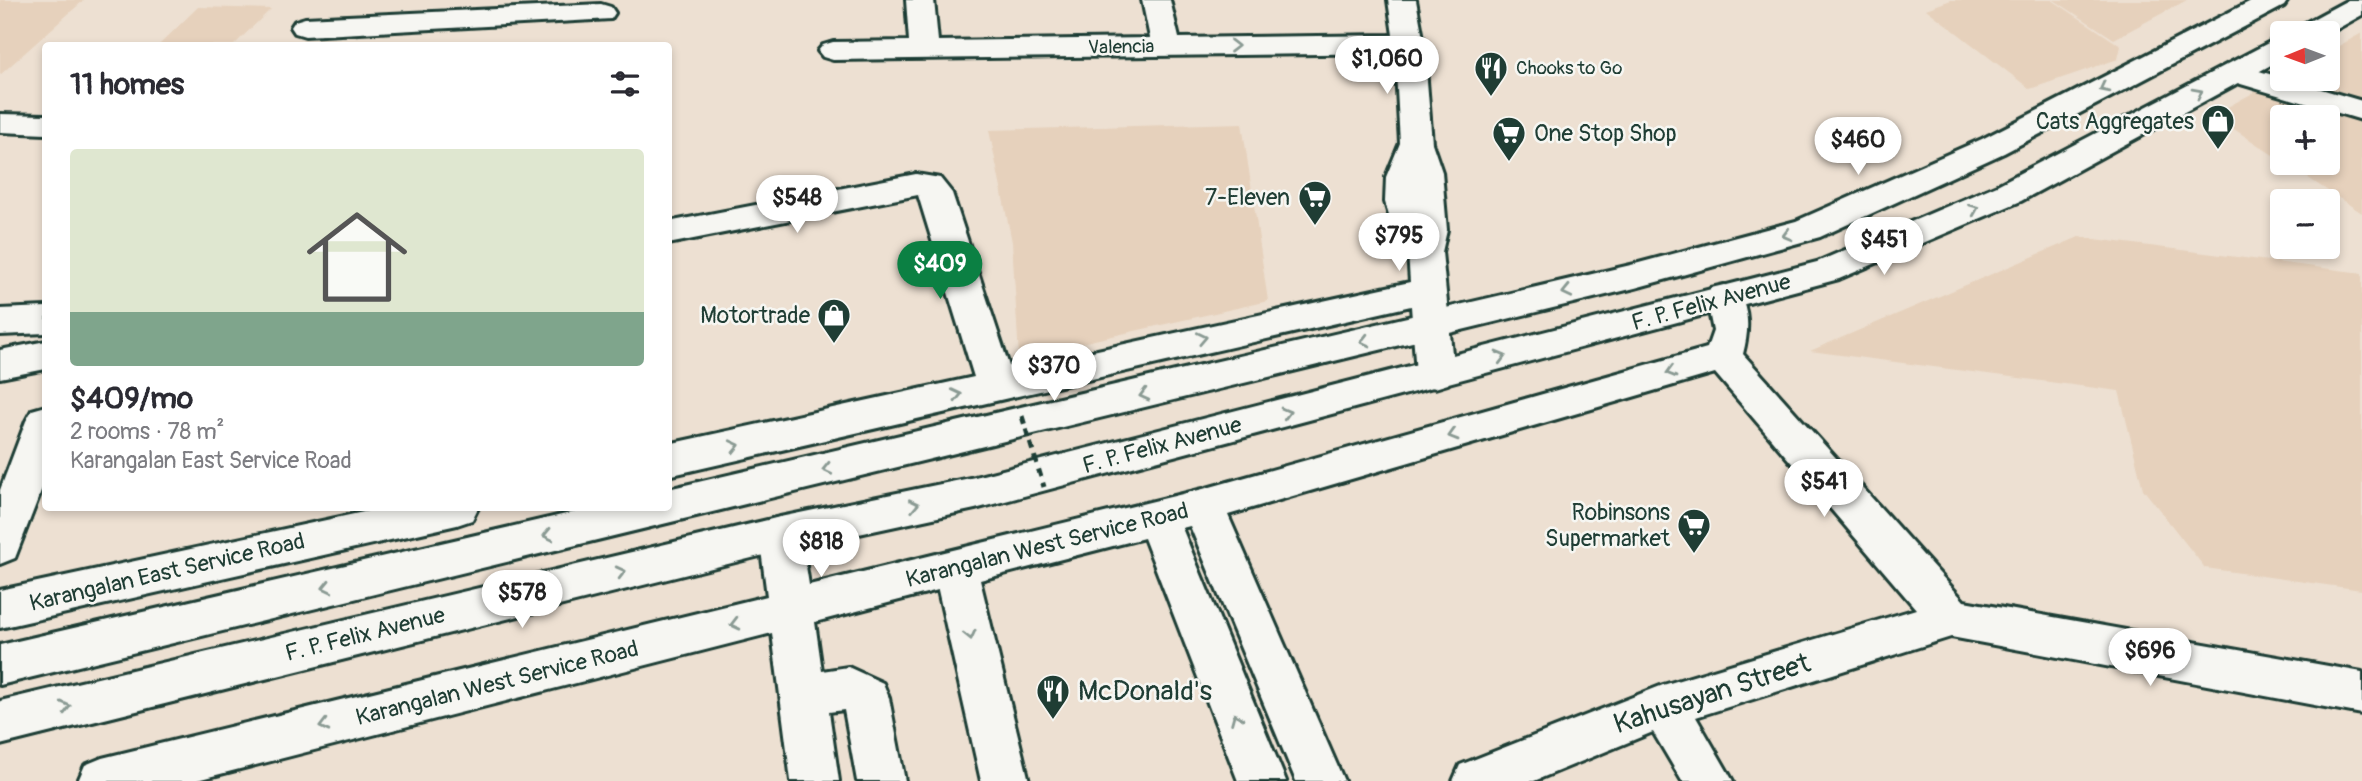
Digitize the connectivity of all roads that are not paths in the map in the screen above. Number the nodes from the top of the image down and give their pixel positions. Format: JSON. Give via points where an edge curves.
{"nodes":[{"id":1,"x":920,"y":0,"type":"edge"},
{"id":2,"x":1156,"y":0,"type":"edge"},
{"id":3,"x":1402,"y":0,"type":"edge"},
{"id":4,"x":2274,"y":0,"type":"edge"},
{"id":5,"x":2358,"y":3,"type":"edge"},
{"id":6,"x":478,"y":10,"type":"edge"},
{"id":7,"x":601,"y":13,"type":"dead end"},
{"id":8,"x":2328,"y":21,"type":"edge"},
{"id":9,"x":301,"y":24,"type":"edge"},
{"id":10,"x":1409,"y":44,"type":"junction"},
{"id":11,"x":1166,"y":46,"type":"junction"},
{"id":12,"x":924,"y":49,"type":"junction"},
{"id":13,"x":833,"y":51,"type":"dead end"},
{"id":14,"x":2270,"y":54,"type":"edge"},
{"id":15,"x":2235,"y":73,"type":"junction"},
{"id":16,"x":2362,"y":111,"type":"edge"},
{"id":17,"x":0,"y":123,"type":"edge"},
{"id":18,"x":42,"y":125,"type":"edge"},
{"id":19,"x":672,"y":232,"type":"edge"},
{"id":20,"x":1724,"y":297,"type":"junction"},
{"id":21,"x":1430,"y":307,"type":"junction"},
{"id":22,"x":42,"y":320,"type":"edge"},
{"id":23,"x":0,"y":322,"type":"edge"},
{"id":24,"x":42,"y":356,"type":"edge"},
{"id":25,"x":1723,"y":357,"type":"junction"},
{"id":26,"x":0,"y":364,"type":"edge"},
{"id":27,"x":1435,"y":374,"type":"junction"},
{"id":28,"x":996,"y":386,"type":"junction"},
{"id":29,"x":42,"y":432,"type":"edge"},
{"id":30,"x":672,"y":459,"type":"edge"},
{"id":31,"x":672,"y":505,"type":"edge"},
{"id":32,"x":1203,"y":506,"type":"junction"},
{"id":33,"x":443,"y":511,"type":"edge"},
{"id":34,"x":649,"y":511,"type":"edge"},
{"id":35,"x":1157,"y":517,"type":"junction"},
{"id":36,"x":780,"y":534,"type":"junction"},
{"id":37,"x":0,"y":546,"type":"edge"},
{"id":38,"x":955,"y":568,"type":"junction"},
{"id":39,"x":0,"y":609,"type":"edge"},
{"id":40,"x":793,"y":610,"type":"junction"},
{"id":41,"x":1951,"y":618,"type":"junction"},
{"id":42,"x":0,"y":665,"type":"edge"},
{"id":43,"x":2362,"y":693,"type":"edge"},
{"id":44,"x":804,"y":695,"type":"junction"},
{"id":45,"x":1663,"y":706,"type":"junction"},
{"id":46,"x":0,"y":723,"type":"edge"},
{"id":47,"x":102,"y":781,"type":"edge"},
{"id":48,"x":816,"y":781,"type":"edge"},
{"id":49,"x":881,"y":781,"type":"edge"},
{"id":50,"x":1005,"y":781,"type":"edge"},
{"id":51,"x":1262,"y":781,"type":"edge"},
{"id":52,"x":1320,"y":781,"type":"edge"},
{"id":53,"x":1477,"y":781,"type":"edge"},
{"id":54,"x":1709,"y":781,"type":"edge"}],
"edges":[{"from":1,"to":12,"type":"street"},
{"from":2,"to":11,"type":"street"},
{"from":3,"to":10,"type":"street"},
{"from":4,"to":21,"type":"street","name":"F. P. Felix Avenue","one_way":true,"via":[[1993,146],[1808,229],[1635,276]]},
{"from":5,"to":8,"type":"street"},
{"from":6,"to":7,"type":"street"},
{"from":6,"to":9,"type":"street"},
{"from":11,"to":10,"type":"street","name":"Valencia","one_way":true},
{"from":10,"to":21,"type":"street","via":[[1416,143],[1427,183],[1430,230],[1425,252]]},
{"from":11,"to":12,"type":"street","name":"Valencia"},
{"from":12,"to":13,"type":"street","name":"Valencia"},
{"from":14,"to":15,"type":"street","name":"F. P. Felix Avenue"},
{"from":15,"to":16,"type":"street"},
{"from":20,"to":15,"type":"street","name":"F. P. Felix Avenue","one_way":true,"via":[[1826,271],[2009,193]]},
{"from":17,"to":18,"type":"street"},
{"from":19,"to":28,"type":"street","via":[[916,184],[928,186],[935,193]]},
{"from":20,"to":25,"type":"street","via":[[1731,331]]},
{"from":27,"to":20,"type":"street","name":"F. P. Felix Avenue","one_way":true},
{"from":21,"to":27,"type":"street"},
{"from":28,"to":21,"type":"street","one_way":true},
{"from":21,"to":31,"type":"street","name":"F. P. Felix Avenue","one_way":true},
{"from":22,"to":23,"type":"street"},
{"from":24,"to":26,"type":"street"},
{"from":25,"to":32,"type":"street","name":"Karangalan West Service Road","one_way":true},
{"from":25,"to":41,"type":"street"},
{"from":36,"to":27,"type":"street","name":"F. P. Felix Avenue","one_way":true,"via":[[986,490]]},
{"from":30,"to":28,"type":"street","one_way":true},
{"from":29,"to":37,"type":"street"},
{"from":32,"to":35,"type":"street","name":"Karangalan West Service Road"},
{"from":32,"to":52,"type":"street"},
{"from":33,"to":39,"type":"street","name":"Karangalan East Service Road"},
{"from":34,"to":42,"type":"street","one_way":true},
{"from":35,"to":38,"type":"street","name":"Karangalan West Service Road"},
{"from":51,"to":35,"type":"street","one_way":true},
{"from":36,"to":40,"type":"street"},
{"from":46,"to":36,"type":"street","name":"F. P. Felix Avenue","one_way":true},
{"from":38,"to":40,"type":"street","name":"Karangalan West Service Road"},
{"from":38,"to":50,"type":"street","one_way":true},
{"from":40,"to":44,"type":"street"},
{"from":40,"to":47,"type":"street","name":"Karangalan West Service Road","one_way":true},
{"from":41,"to":43,"type":"street"},
{"from":41,"to":45,"type":"street","name":"Kahusayan Street"},
{"from":44,"to":48,"type":"street"},
{"from":44,"to":49,"type":"street","via":[[848,688],[866,698]]},
{"from":45,"to":53,"type":"street","name":"Kahusayan Street"},
{"from":45,"to":54,"type":"street"}]}
